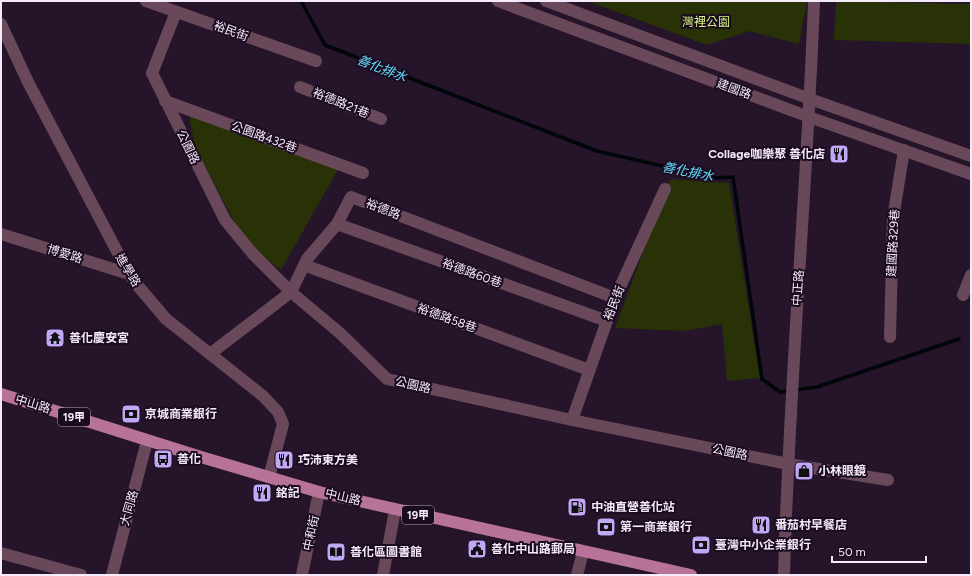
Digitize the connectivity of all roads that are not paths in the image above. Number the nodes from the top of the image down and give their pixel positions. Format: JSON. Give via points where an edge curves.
{"nodes":[{"id":1,"x":146,"y":1,"type":"edge"},
{"id":2,"x":498,"y":1,"type":"edge"},
{"id":3,"x":546,"y":1,"type":"edge"},
{"id":4,"x":814,"y":1,"type":"edge"},
{"id":5,"x":176,"y":12,"type":"junction"},
{"id":6,"x":1,"y":24,"type":"edge"},
{"id":7,"x":316,"y":61,"type":"dead end"},
{"id":8,"x":300,"y":87,"type":"dead end"},
{"id":9,"x":810,"y":99,"type":"junction"},
{"id":10,"x":165,"y":101,"type":"junction"},
{"id":11,"x":809,"y":117,"type":"junction"},
{"id":12,"x":381,"y":119,"type":"dead end"},
{"id":13,"x":904,"y":150,"type":"junction"},
{"id":14,"x":971,"y":156,"type":"edge"},
{"id":15,"x":363,"y":173,"type":"dead end"},
{"id":16,"x":971,"y":174,"type":"edge"},
{"id":17,"x":665,"y":189,"type":"dead end"},
{"id":18,"x":337,"y":224,"type":"junction"},
{"id":19,"x":1,"y":234,"type":"edge"},
{"id":20,"x":304,"y":265,"type":"junction"},
{"id":21,"x":129,"y":274,"type":"junction"},
{"id":22,"x":971,"y":275,"type":"edge"},
{"id":23,"x":291,"y":292,"type":"junction"},
{"id":24,"x":963,"y":295,"type":"dead end"},
{"id":25,"x":615,"y":298,"type":"junction"},
{"id":26,"x":607,"y":321,"type":"junction"},
{"id":27,"x":890,"y":337,"type":"dead end"},
{"id":28,"x":210,"y":354,"type":"junction"},
{"id":29,"x":589,"y":370,"type":"junction"},
{"id":30,"x":1,"y":394,"type":"edge"},
{"id":31,"x":572,"y":420,"type":"junction"},
{"id":32,"x":147,"y":440,"type":"junction"},
{"id":33,"x":788,"y":464,"type":"junction"},
{"id":34,"x":269,"y":478,"type":"junction"},
{"id":35,"x":888,"y":480,"type":"dead end"},
{"id":36,"x":320,"y":492,"type":"junction"},
{"id":37,"x":395,"y":510,"type":"junction"},
{"id":38,"x":583,"y":552,"type":"junction"},
{"id":39,"x":1,"y":553,"type":"edge"},
{"id":40,"x":81,"y":575,"type":"edge"},
{"id":41,"x":112,"y":575,"type":"edge"},
{"id":42,"x":302,"y":575,"type":"edge"},
{"id":43,"x":383,"y":575,"type":"edge"},
{"id":44,"x":578,"y":575,"type":"edge"},
{"id":45,"x":691,"y":575,"type":"edge"},
{"id":46,"x":784,"y":575,"type":"edge"}],
"edges":[{"from":1,"to":5,"type":"street","name":"裕民街"},
{"from":2,"to":11,"type":"street","name":"建國路"},
{"from":3,"to":9,"type":"street","name":"建國路"},
{"from":4,"to":9,"type":"street","name":"中正路"},
{"from":5,"to":7,"type":"street","name":"裕民街"},
{"from":5,"to":10,"type":"street","name":"公園路","via":[[152,73]]},
{"from":6,"to":21,"type":"street","name":"進學路","via":[[28,82]]},
{"from":8,"to":12,"type":"street","name":"裕德路21巷"},
{"from":9,"to":11,"type":"street","name":"中正路"},
{"from":9,"to":14,"type":"street","name":"建國路"},
{"from":10,"to":15,"type":"street","name":"公園路432巷"},
{"from":10,"to":23,"type":"street","name":"公園路","via":[[224,220]]},
{"from":11,"to":13,"type":"street","name":"建國路"},
{"from":11,"to":33,"type":"street","name":"中正路"},
{"from":13,"to":16,"type":"street","name":"建國路"},
{"from":13,"to":27,"type":"street","name":"建國路329巷","via":[[893,218]]},
{"from":17,"to":25,"type":"street","name":"裕民街"},
{"from":18,"to":20,"type":"street","name":"裕德路"},
{"from":18,"to":25,"type":"street","name":"裕德路","via":[[351,197]]},
{"from":18,"to":26,"type":"street","name":"裕德路60巷"},
{"from":19,"to":21,"type":"street","name":"博愛路"},
{"from":20,"to":23,"type":"street","name":"裕德路"},
{"from":20,"to":29,"type":"street","name":"裕德路58巷"},
{"from":21,"to":28,"type":"street","name":"進學路","via":[[166,319]]},
{"from":22,"to":24,"type":"street"},
{"from":23,"to":28,"type":"street","name":"裕德路"},
{"from":23,"to":31,"type":"street","name":"公園路","via":[[341,334],[387,379]]},
{"from":25,"to":26,"type":"street","name":"裕民街"},
{"from":26,"to":29,"type":"street","name":"裕民街"},
{"from":28,"to":34,"type":"street","name":"進學路","via":[[263,396],[278,412],[283,424]]},
{"from":29,"to":31,"type":"street","name":"裕民街"},
{"from":30,"to":32,"type":"main road","name":"中山路","number":"19甲"},
{"from":31,"to":33,"type":"street","name":"公園路"},
{"from":32,"to":34,"type":"main road","name":"中山路","number":"19甲"},
{"from":32,"to":41,"type":"street","name":"大同路"},
{"from":33,"to":35,"type":"street","name":"公園路"},
{"from":33,"to":46,"type":"street","name":"中正路"},
{"from":34,"to":36,"type":"main road","name":"中山路","number":"19甲"},
{"from":36,"to":37,"type":"main road","name":"中山路","number":"19甲"},
{"from":36,"to":42,"type":"street","name":"中和街"},
{"from":37,"to":38,"type":"main road","name":"中山路","number":"19甲"},
{"from":37,"to":43,"type":"street"},
{"from":38,"to":44,"type":"street"},
{"from":38,"to":45,"type":"main road","name":"中山路","number":"19甲"},
{"from":39,"to":40,"type":"street"}]}
